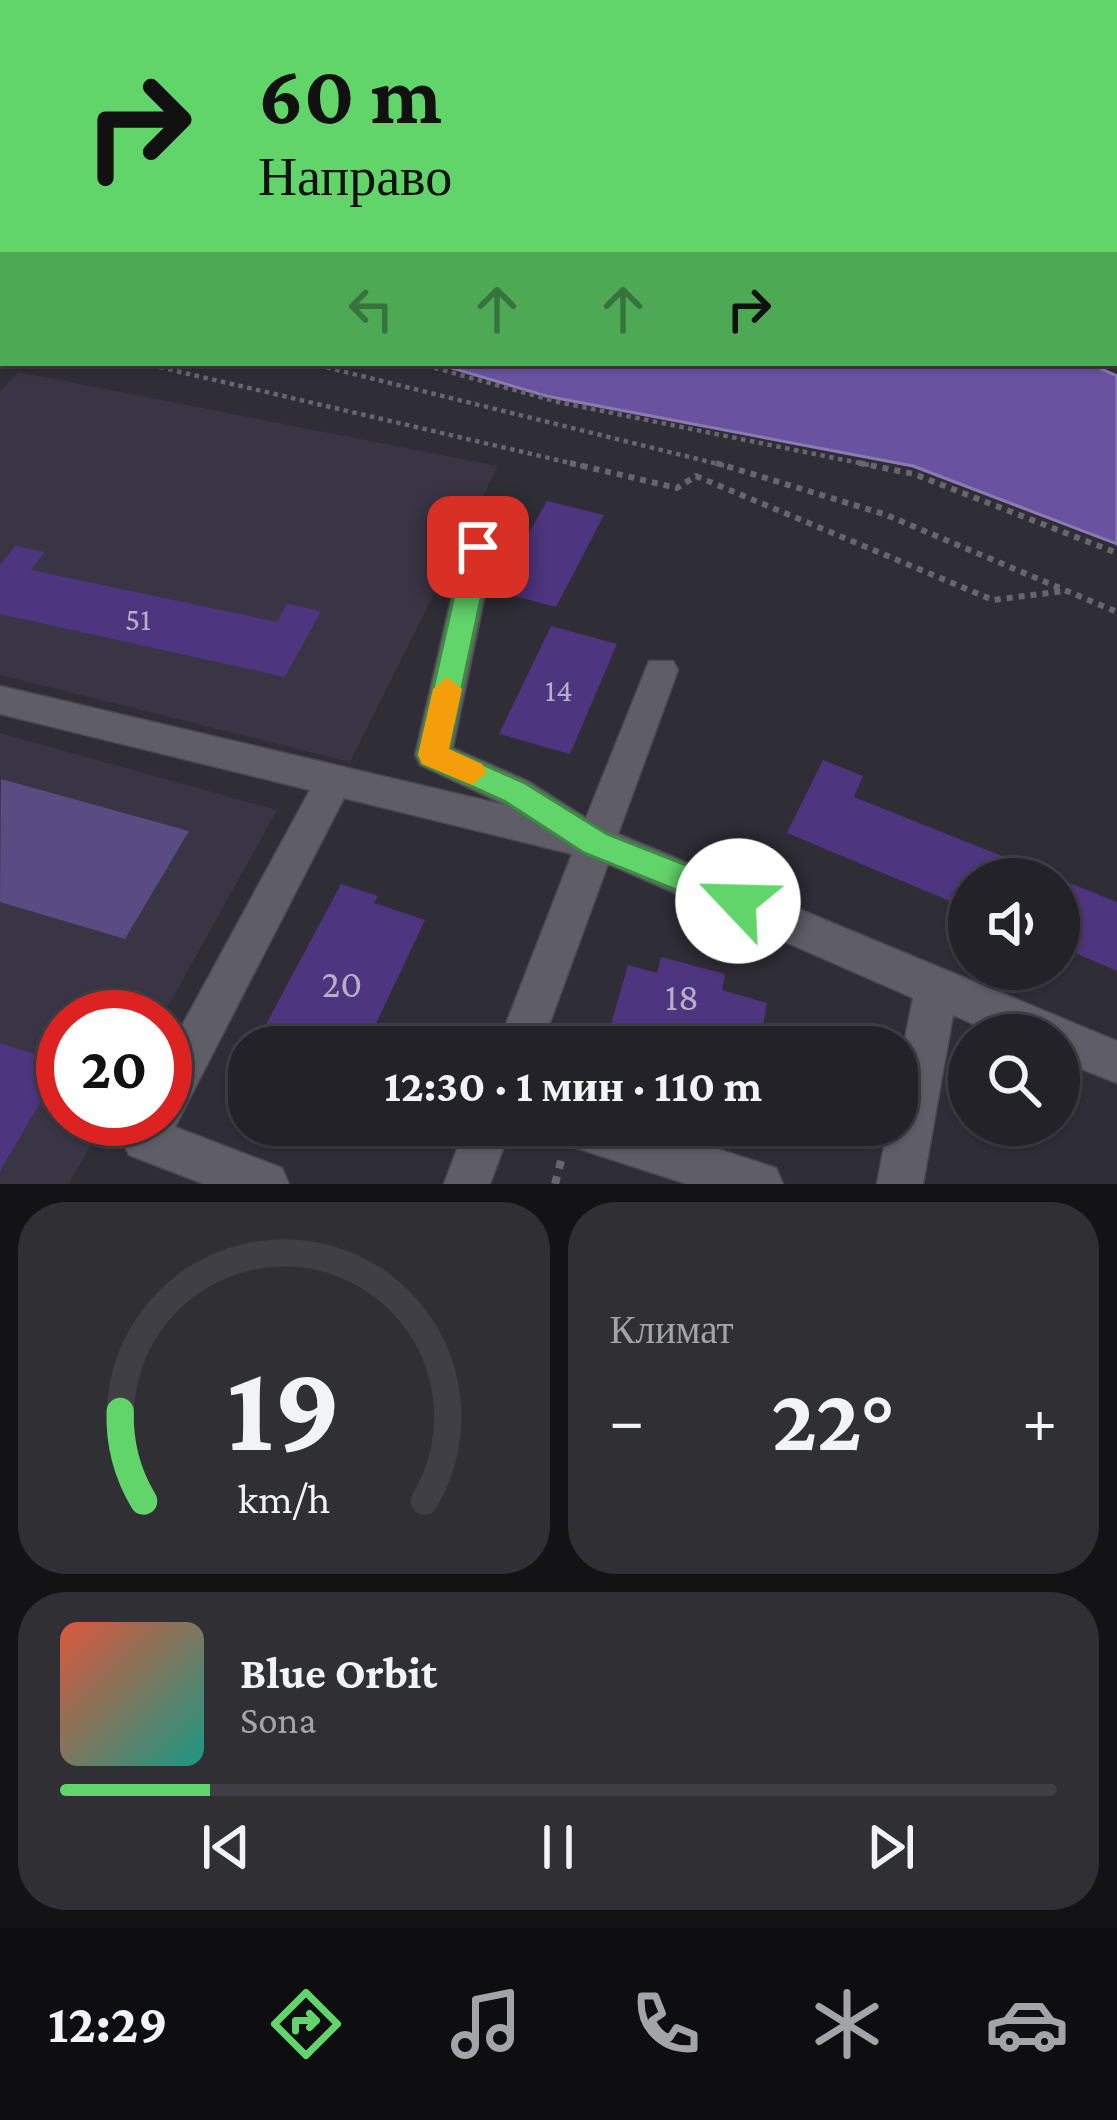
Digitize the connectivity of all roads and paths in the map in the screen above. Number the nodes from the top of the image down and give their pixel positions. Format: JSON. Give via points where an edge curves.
{"nodes":[{"id":1,"x":155,"y":366,"type":"edge"},
{"id":2,"x":321,"y":366,"type":"edge"},
{"id":3,"x":428,"y":366,"type":"edge"},
{"id":4,"x":478,"y":547,"type":"dead end"},
{"id":5,"x":1117,"y":553,"type":"edge"},
{"id":6,"x":1065,"y":590,"type":"junction"},
{"id":7,"x":1117,"y":612,"type":"edge"},
{"id":8,"x":661,"y":670,"type":"dead end"},
{"id":9,"x":0,"y":700,"type":"edge"},
{"id":10,"x":334,"y":781,"type":"junction"},
{"id":11,"x":596,"y":844,"type":"junction"},
{"id":12,"x":936,"y":991,"type":"junction"},
{"id":13,"x":995,"y":1014,"type":"edge"},
{"id":14,"x":527,"y":1026,"type":"edge"},
{"id":15,"x":1080,"y":1047,"type":"edge"},
{"id":16,"x":192,"y":1051,"type":"edge"},
{"id":17,"x":1117,"y":1062,"type":"edge"},
{"id":18,"x":165,"y":1146,"type":"edge"},
{"id":19,"x":481,"y":1146,"type":"edge"},
{"id":20,"x":638,"y":1146,"type":"edge"},
{"id":21,"x":266,"y":1184,"type":"edge"},
{"id":22,"x":467,"y":1184,"type":"edge"},
{"id":23,"x":760,"y":1184,"type":"edge"},
{"id":24,"x":900,"y":1184,"type":"edge"}],
"edges":[{"from":1,"to":6,"type":"path","via":[[677,488],[697,476],[992,600]]},
{"from":2,"to":6,"type":"path","via":[[660,446],[884,514]]},
{"from":3,"to":5,"type":"path","via":[[558,402],[914,473]]},
{"from":4,"to":11,"type":"lane","via":[[433,755],[514,792]]},
{"from":6,"to":7,"type":"path"},
{"from":8,"to":11,"type":"lane"},
{"from":9,"to":10,"type":"lane"},
{"from":10,"to":11,"type":"lane"},
{"from":10,"to":16,"type":"lane"},
{"from":11,"to":12,"type":"lane"},
{"from":11,"to":14,"type":"lane"},
{"from":12,"to":13,"type":"lane"},
{"from":12,"to":24,"type":"lane"},
{"from":15,"to":17,"type":"lane"},
{"from":18,"to":21,"type":"lane"},
{"from":19,"to":22,"type":"lane"},
{"from":20,"to":23,"type":"lane"}]}
